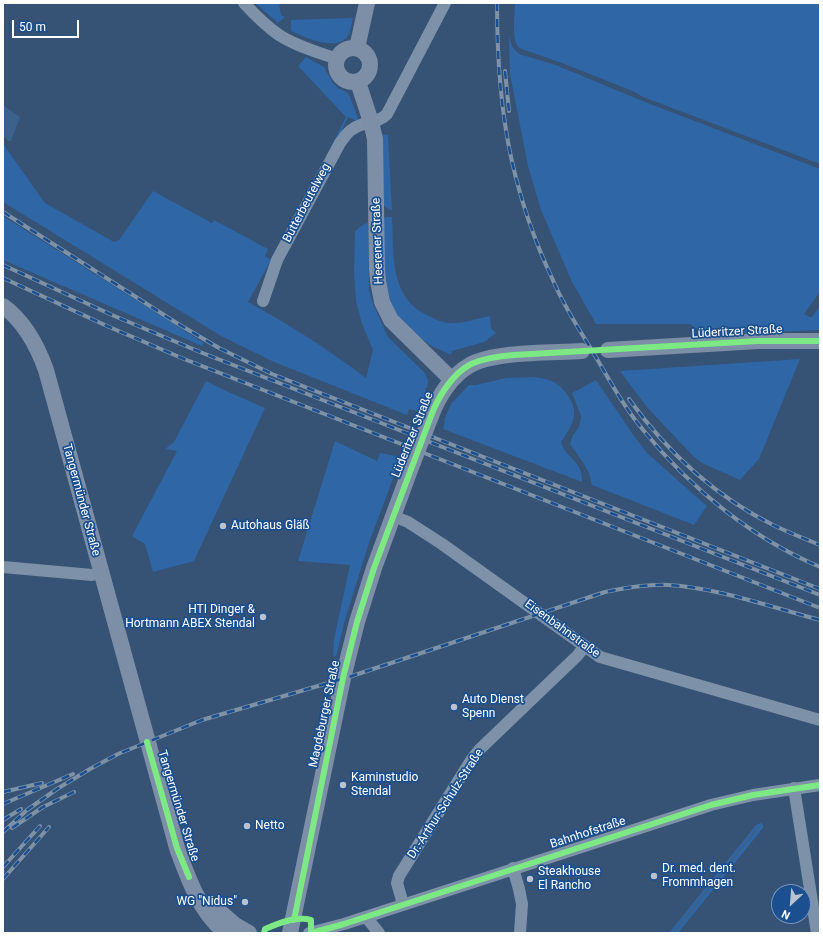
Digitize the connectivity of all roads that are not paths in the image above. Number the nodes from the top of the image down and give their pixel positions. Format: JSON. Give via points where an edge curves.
{"nodes":[{"id":1,"x":244,"y":3,"type":"edge"},
{"id":2,"x":367,"y":3,"type":"edge"},
{"id":3,"x":445,"y":3,"type":"edge"},
{"id":4,"x":357,"y":48,"type":"junction"},
{"id":5,"x":336,"y":59,"type":"junction"},
{"id":6,"x":358,"y":82,"type":"junction"},
{"id":7,"x":371,"y":122,"type":"junction"},
{"id":8,"x":263,"y":301,"type":"dead end"},
{"id":9,"x":3,"y":306,"type":"edge"},
{"id":10,"x":820,"y":341,"type":"edge"},
{"id":11,"x":608,"y":350,"type":"dead end"},
{"id":12,"x":582,"y":351,"type":"dead end"},
{"id":13,"x":452,"y":380,"type":"junction"},
{"id":14,"x":393,"y":516,"type":"junction"},
{"id":15,"x":3,"y":567,"type":"edge"},
{"id":16,"x":101,"y":573,"type":"junction"},
{"id":17,"x":585,"y":646,"type":"junction"},
{"id":18,"x":820,"y":720,"type":"edge"},
{"id":19,"x":820,"y":785,"type":"edge"},
{"id":20,"x":794,"y":788,"type":"junction"},
{"id":21,"x":513,"y":868,"type":"junction"},
{"id":22,"x":402,"y":904,"type":"junction"},
{"id":23,"x":366,"y":917,"type":"junction"},
{"id":24,"x":226,"y":930,"type":"edge"},
{"id":25,"x":249,"y":933,"type":"edge"},
{"id":26,"x":290,"y":933,"type":"edge"},
{"id":27,"x":309,"y":933,"type":"edge"},
{"id":28,"x":378,"y":933,"type":"edge"},
{"id":29,"x":520,"y":933,"type":"edge"},
{"id":30,"x":817,"y":933,"type":"edge"}],
"edges":[{"from":1,"to":5,"type":"street","via":[[278,34]]},
{"from":2,"to":4,"type":"main road"},
{"from":3,"to":7,"type":"street","via":[[387,114],[378,121]]},
{"from":4,"to":5,"type":"main road","via":[[347,48]]},
{"from":4,"to":6,"type":"main road","via":[[366,53],[371,67],[367,76]]},
{"from":5,"to":6,"type":"main road","via":[[340,77],[349,82]]},
{"from":6,"to":7,"type":"main road","name":"Heerener Straße"},
{"from":7,"to":8,"type":"street","name":"Butterbeutelweg","via":[[352,129],[340,143],[277,260]]},
{"from":7,"to":13,"type":"main road","name":"Heerener Straße","via":[[375,139],[378,281],[382,302],[391,320]]},
{"from":9,"to":16,"type":"main road","name":"Tangermünder Straße","via":[[23,324],[46,370]]},
{"from":10,"to":11,"type":"main road","name":"Lüderitzer Straße"},
{"from":12,"to":13,"type":"main road","name":"Lüderitzer Straße","via":[[489,358],[470,365]]},
{"from":13,"to":14,"type":"main road","name":"Lüderitzer Straße","bridge":true,"via":[[431,416]]},
{"from":14,"to":17,"type":"street","name":"Eisenbahnstraße","via":[[408,522],[448,548]]},
{"from":14,"to":26,"type":"main road","name":"Magdeburger Straße","via":[[352,639]]},
{"from":15,"to":16,"type":"street"},
{"from":16,"to":24,"type":"main road","name":"Tangermünder Straße","via":[[177,848],[204,907]]},
{"from":17,"to":18,"type":"street","name":"Eisenbahnstraße","via":[[596,655],[611,661]]},
{"from":17,"to":22,"type":"street","name":"Dr.-Arthur-Schulz-Straße","via":[[472,759],[399,876],[397,888]]},
{"from":19,"to":20,"type":"street","name":"Bahnhofstraße"},
{"from":20,"to":21,"type":"street","name":"Bahnhofstraße","via":[[711,804]]},
{"from":20,"to":30,"type":"street"},
{"from":21,"to":22,"type":"street","name":"Bahnhofstraße"},
{"from":21,"to":29,"type":"street","via":[[522,904]]},
{"from":22,"to":23,"type":"street","name":"Bahnhofstraße"},
{"from":23,"to":27,"type":"street","name":"Bahnhofstraße"},
{"from":23,"to":28,"type":"street"},
{"from":24,"to":25,"type":"main road"}]}
